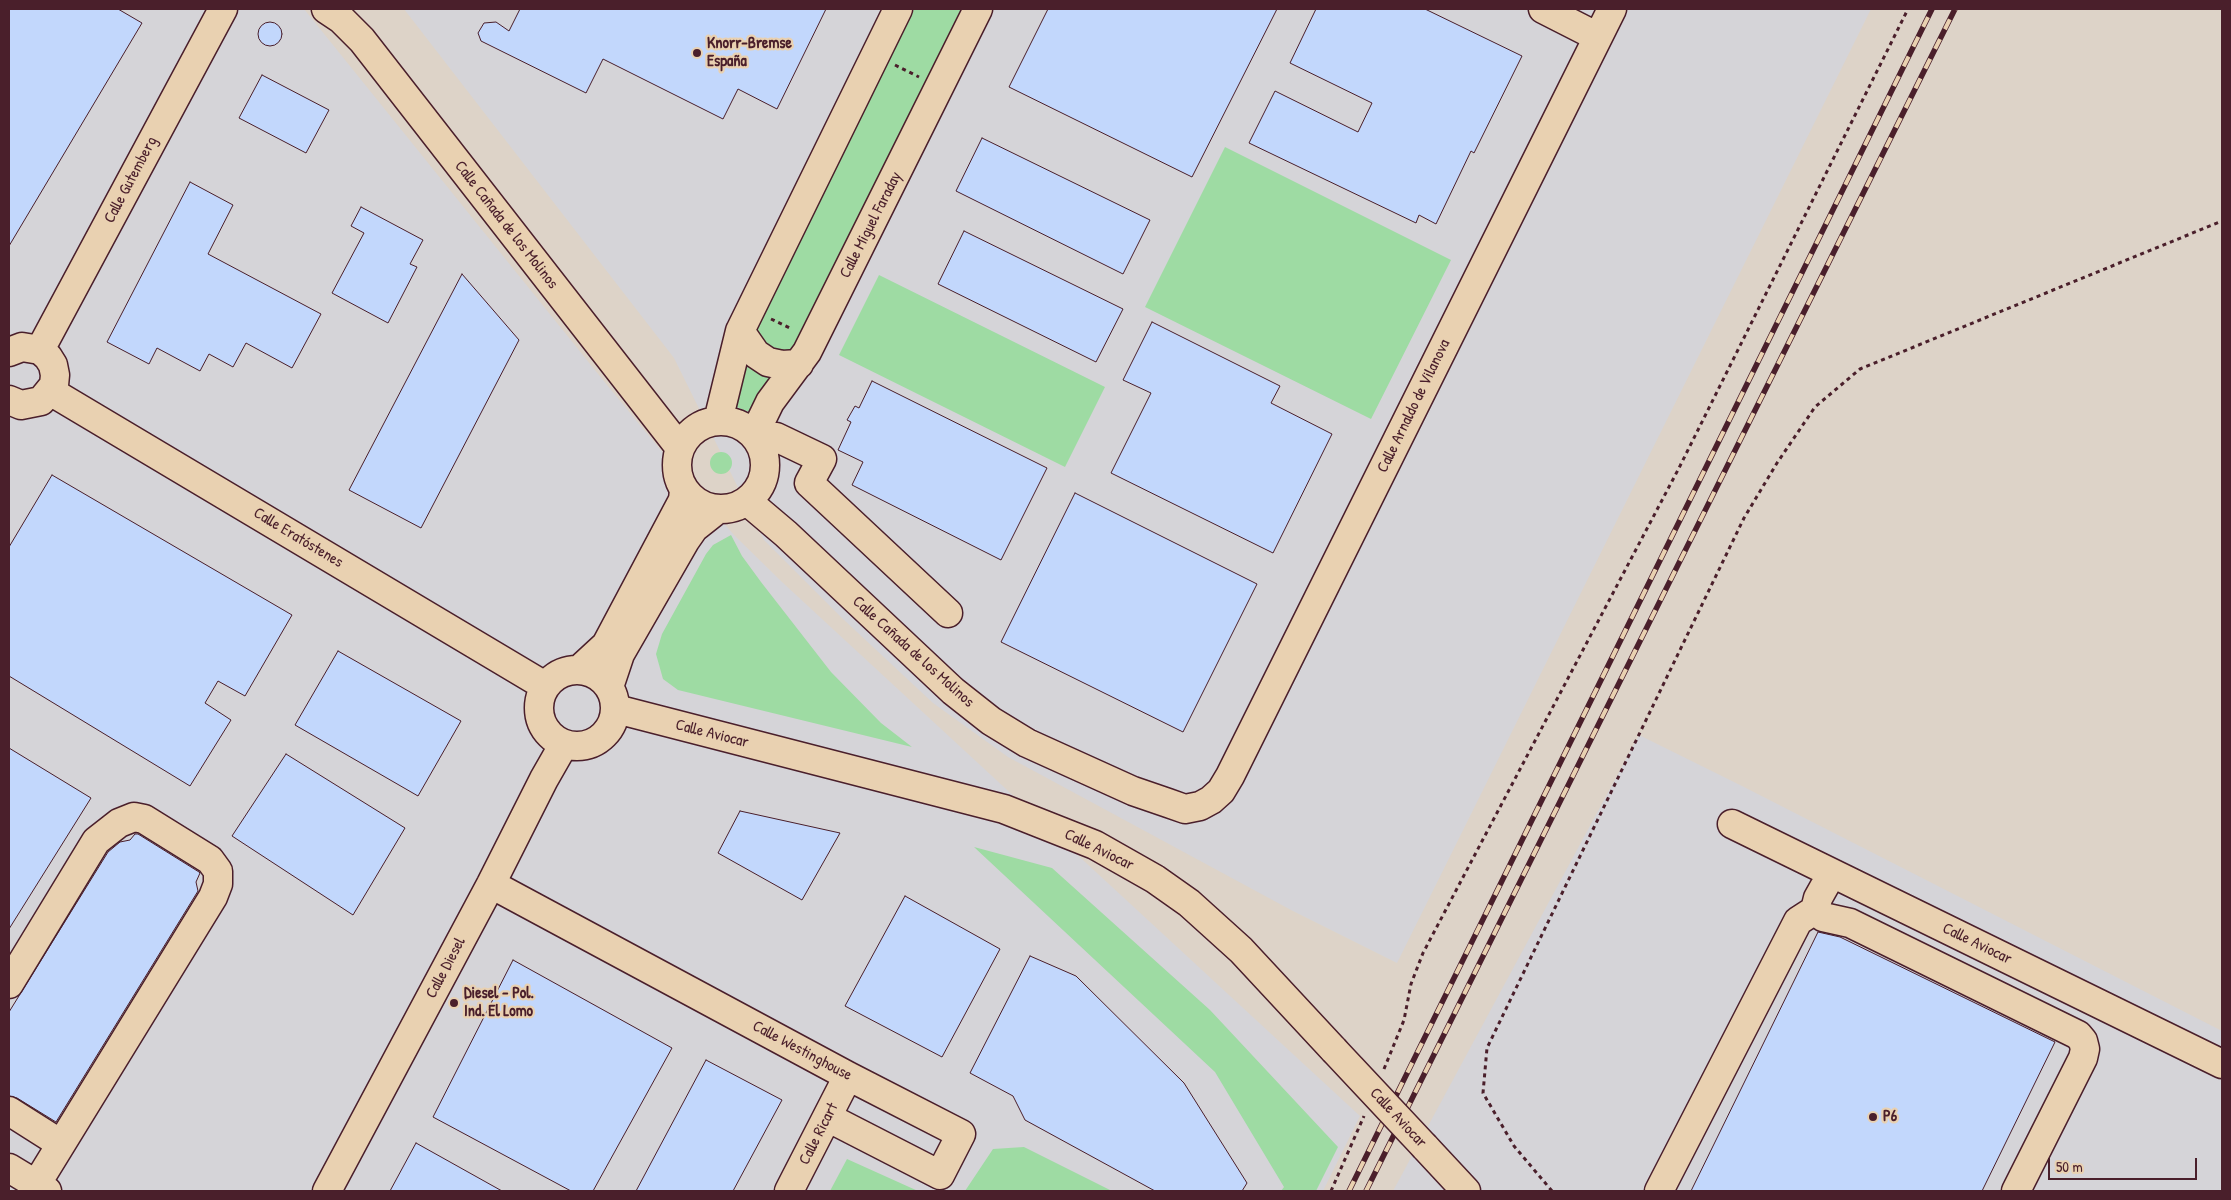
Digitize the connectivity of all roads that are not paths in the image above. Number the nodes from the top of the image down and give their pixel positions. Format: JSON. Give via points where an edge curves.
{"nodes":[{"id":1,"x":223,"y":9,"type":"edge"},
{"id":2,"x":326,"y":9,"type":"edge"},
{"id":3,"x":898,"y":9,"type":"edge"},
{"id":4,"x":978,"y":9,"type":"edge"},
{"id":5,"x":1543,"y":9,"type":"edge"},
{"id":6,"x":1612,"y":9,"type":"edge"},
{"id":7,"x":1598,"y":37,"type":"junction"},
{"id":8,"x":745,"y":320,"type":"junction"},
{"id":9,"x":40,"y":350,"type":"junction"},
{"id":10,"x":9,"y":352,"type":"edge"},
{"id":11,"x":799,"y":364,"type":"junction"},
{"id":12,"x":50,"y":391,"type":"junction"},
{"id":13,"x":10,"y":403,"type":"edge"},
{"id":14,"x":718,"y":421,"type":"junction"},
{"id":15,"x":754,"y":435,"type":"junction"},
{"id":16,"x":680,"y":448,"type":"junction"},
{"id":17,"x":684,"y":490,"type":"junction"},
{"id":18,"x":747,"y":501,"type":"junction"},
{"id":19,"x":718,"y":509,"type":"junction"},
{"id":20,"x":948,"y":613,"type":"dead end"},
{"id":21,"x":580,"y":669,"type":"junction"},
{"id":22,"x":545,"y":686,"type":"junction"},
{"id":23,"x":612,"y":698,"type":"junction"},
{"id":24,"x":564,"y":744,"type":"junction"},
{"id":25,"x":1211,"y":800,"type":"joint"},
{"id":26,"x":1732,"y":824,"type":"dead end"},
{"id":27,"x":1832,"y":872,"type":"junction"},
{"id":28,"x":491,"y":884,"type":"junction"},
{"id":29,"x":1815,"y":910,"type":"junction"},
{"id":30,"x":9,"y":984,"type":"edge"},
{"id":31,"x":2222,"y":1064,"type":"edge"},
{"id":32,"x":848,"y":1076,"type":"junction"},
{"id":33,"x":9,"y":1111,"type":"edge"},
{"id":34,"x":827,"y":1117,"type":"junction"},
{"id":35,"x":61,"y":1144,"type":"junction"},
{"id":36,"x":9,"y":1168,"type":"edge"},
{"id":37,"x":41,"y":1188,"type":"edge"},
{"id":38,"x":327,"y":1191,"type":"edge"},
{"id":39,"x":789,"y":1191,"type":"edge"},
{"id":40,"x":1466,"y":1191,"type":"edge"},
{"id":41,"x":1659,"y":1191,"type":"edge"},
{"id":42,"x":2016,"y":1191,"type":"edge"}],
"edges":[{"from":1,"to":9,"type":"street","name":"Calle Gutemberg"},
{"from":2,"to":16,"type":"street","name":"Calle Cañada de los Molinos","via":[[362,40]]},
{"from":3,"to":8,"type":"street"},
{"from":4,"to":11,"type":"street","name":"Calle Miguel Faraday"},
{"from":5,"to":7,"type":"street"},
{"from":6,"to":7,"type":"street","name":"Calle Arnaldo de Vilanova"},
{"from":7,"to":25,"type":"street","name":"Calle Arnaldo de Vilanova","via":[[1230,776]]},
{"from":8,"to":11,"type":"street","via":[[756,354],[768,362]]},
{"from":8,"to":14,"type":"street"},
{"from":9,"to":10,"type":"street","via":[[22,347]]},
{"from":9,"to":12,"type":"street","via":[[53,365],[54,385]]},
{"from":11,"to":15,"type":"street","name":"Calle Miguel Faraday","via":[[770,402]]},
{"from":12,"to":13,"type":"street","via":[[41,401],[32,404]]},
{"from":12,"to":22,"type":"street","name":"Calle Eratóstenes"},
{"from":14,"to":15,"type":"street","via":[[731,422]]},
{"from":14,"to":16,"type":"street","via":[[695,429]]},
{"from":15,"to":18,"type":"street","via":[[762,448],[765,462],[757,490]]},
{"from":15,"to":20,"type":"street","via":[[776,437],[822,460],[809,483]]},
{"from":16,"to":17,"type":"street","via":[[676,463]]},
{"from":17,"to":19,"type":"street","via":[[698,503]]},
{"from":17,"to":21,"type":"street","via":[[683,500],[606,645]]},
{"from":18,"to":19,"type":"street"},
{"from":18,"to":25,"type":"street","name":"Calle Cañada de los Molinos","via":[[953,692],[991,721],[1027,743],[1133,791],[1185,809]]},
{"from":19,"to":23,"type":"street","via":[[694,528],[685,541],[620,654]]},
{"from":21,"to":22,"type":"street","via":[[557,674]]},
{"from":21,"to":23,"type":"street","via":[[594,673]]},
{"from":22,"to":24,"type":"street","via":[[538,704],[539,717],[552,738]]},
{"from":23,"to":24,"type":"street","via":[[613,721],[607,732],[588,745]]},
{"from":23,"to":40,"type":"street","name":"Calle Aviocar","bridge":true,"via":[[1004,809],[1095,846],[1155,879],[1189,903],[1241,950]]},
{"from":24,"to":28,"type":"street","name":"Calle Diesel"},
{"from":26,"to":27,"type":"street","name":"Calle Aviocar"},
{"from":27,"to":29,"type":"street"},
{"from":27,"to":31,"type":"street","name":"Calle Aviocar"},
{"from":28,"to":32,"type":"street","name":"Calle Westinghouse"},
{"from":28,"to":38,"type":"street","name":"Calle Diesel"},
{"from":29,"to":41,"type":"street","via":[[1798,921]]},
{"from":29,"to":42,"type":"street","via":[[1823,917],[1859,928],[2078,1035],[2083,1041],[2084,1058]]},
{"from":30,"to":35,"type":"street","via":[[96,840],[118,823],[134,817],[144,819],[210,860],[218,871],[213,897]]},
{"from":32,"to":34,"type":"street","name":"Calle Ricart"},
{"from":32,"to":34,"type":"street","name":"Calle Westinghouse","via":[[961,1134],[940,1175]]},
{"from":33,"to":35,"type":"street"},
{"from":34,"to":39,"type":"street","name":"Calle Ricart"},
{"from":35,"to":37,"type":"street"},
{"from":36,"to":37,"type":"street"}]}
